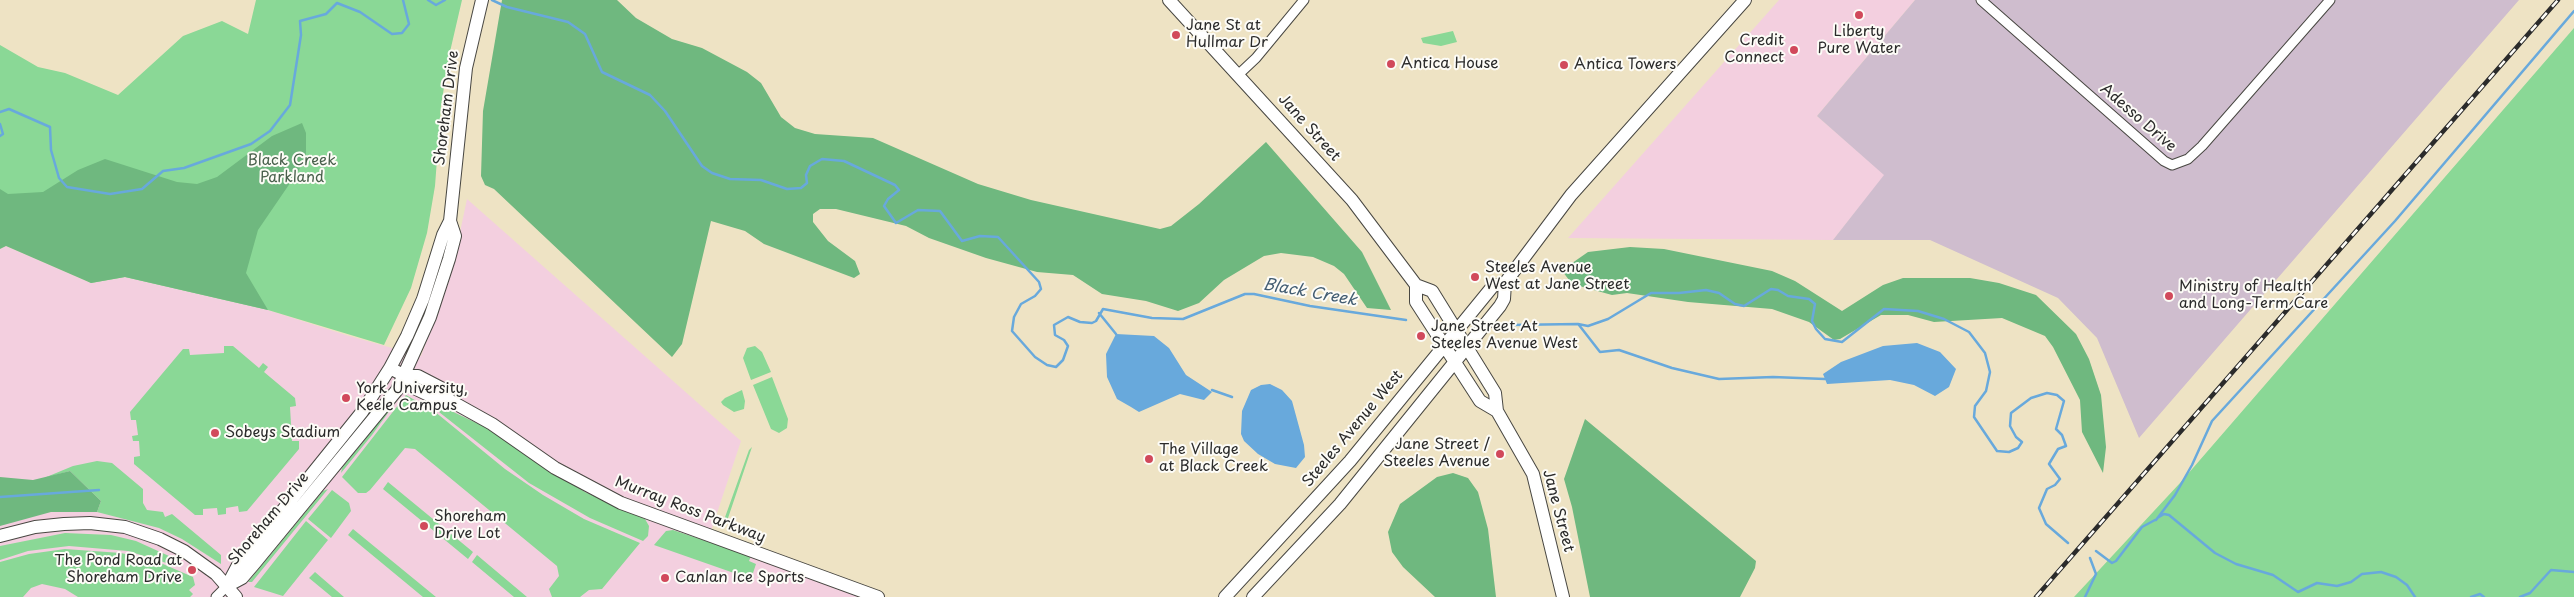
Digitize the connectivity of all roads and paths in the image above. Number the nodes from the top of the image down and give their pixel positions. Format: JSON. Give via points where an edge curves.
{"nodes":[{"id":1,"x":482,"y":0,"type":"edge"},
{"id":2,"x":1169,"y":0,"type":"edge"},
{"id":3,"x":1304,"y":0,"type":"edge"},
{"id":4,"x":1746,"y":0,"type":"edge"},
{"id":5,"x":1981,"y":0,"type":"edge"},
{"id":6,"x":2330,"y":0,"type":"edge"},
{"id":7,"x":1238,"y":74,"type":"junction"},
{"id":8,"x":450,"y":221,"type":"junction"},
{"id":9,"x":1504,"y":283,"type":"junction"},
{"id":10,"x":1416,"y":285,"type":"junction"},
{"id":11,"x":1456,"y":331,"type":"junction"},
{"id":12,"x":1445,"y":346,"type":"junction"},
{"id":13,"x":1466,"y":347,"type":"junction"},
{"id":14,"x":1455,"y":362,"type":"junction"},
{"id":15,"x":390,"y":368,"type":"junction"},
{"id":16,"x":405,"y":376,"type":"junction"},
{"id":17,"x":1497,"y":411,"type":"junction"},
{"id":18,"x":0,"y":536,"type":"edge"},
{"id":19,"x":228,"y":586,"type":"junction"},
{"id":20,"x":216,"y":597,"type":"edge"},
{"id":21,"x":236,"y":597,"type":"edge"},
{"id":22,"x":878,"y":597,"type":"edge"},
{"id":23,"x":1225,"y":597,"type":"edge"},
{"id":24,"x":1253,"y":597,"type":"edge"},
{"id":25,"x":1563,"y":597,"type":"edge"}],
"edges":[{"from":1,"to":8,"type":"main road","name":"Shoreham Drive","via":[[460,113]]},
{"from":2,"to":7,"type":"main road","name":"Jane Street"},
{"from":3,"to":7,"type":"street","via":[[1256,58]]},
{"from":4,"to":9,"type":"main road","name":"Steeles Avenue West","via":[[1571,195]]},
{"from":5,"to":6,"type":"street","name":"Adesso Drive","via":[[2172,165],[2188,159],[2202,146]]},
{"from":7,"to":10,"type":"main road","name":"Jane Street","via":[[1352,200]]},
{"from":8,"to":15,"type":"main road","name":"Shoreham Drive","via":[[423,299]]},
{"from":8,"to":16,"type":"main road","name":"Shoreham Drive","via":[[455,236],[449,259],[430,317]]},
{"from":9,"to":11,"type":"main road","name":"Steeles Avenue West","via":[[1494,286]]},
{"from":9,"to":13,"type":"main road","name":"Steeles Avenue West","via":[[1504,299],[1500,306]]},
{"from":10,"to":11,"type":"main road","name":"Jane Street","via":[[1432,291]]},
{"from":10,"to":12,"type":"main road","name":"Jane Street","via":[[1416,302]]},
{"from":11,"to":12,"type":"main road","name":"Steeles Avenue West"},
{"from":11,"to":13,"type":"main road","name":"Jane Street"},
{"from":12,"to":14,"type":"main road","name":"Jane Street"},
{"from":12,"to":23,"type":"main road","name":"Steeles Avenue West","via":[[1350,461]]},
{"from":13,"to":14,"type":"main road","name":"Steeles Avenue West"},
{"from":13,"to":17,"type":"main road","name":"Jane Street","via":[[1495,393]]},
{"from":14,"to":17,"type":"main road","name":"Jane Street","via":[[1480,401]]},
{"from":14,"to":24,"type":"main road","name":"Steeles Avenue West","via":[[1340,504]]},
{"from":15,"to":16,"type":"main road","name":"Murray Ross Parkway"},
{"from":15,"to":19,"type":"main road","name":"Shoreham Drive","via":[[362,412],[237,567]]},
{"from":16,"to":19,"type":"main road","name":"Shoreham Drive","via":[[378,416],[254,564],[242,578]]},
{"from":16,"to":22,"type":"main road","name":"Murray Ross Parkway","via":[[412,387],[437,399],[449,400],[492,424],[555,468],[621,503]]},
{"from":17,"to":25,"type":"main road","name":"Jane Street","via":[[1533,474]]},
{"from":18,"to":19,"type":"main road","via":[[34,527],[64,524],[125,527],[184,551]]},
{"from":19,"to":20,"type":"street"},
{"from":19,"to":21,"type":"main road"}]}
